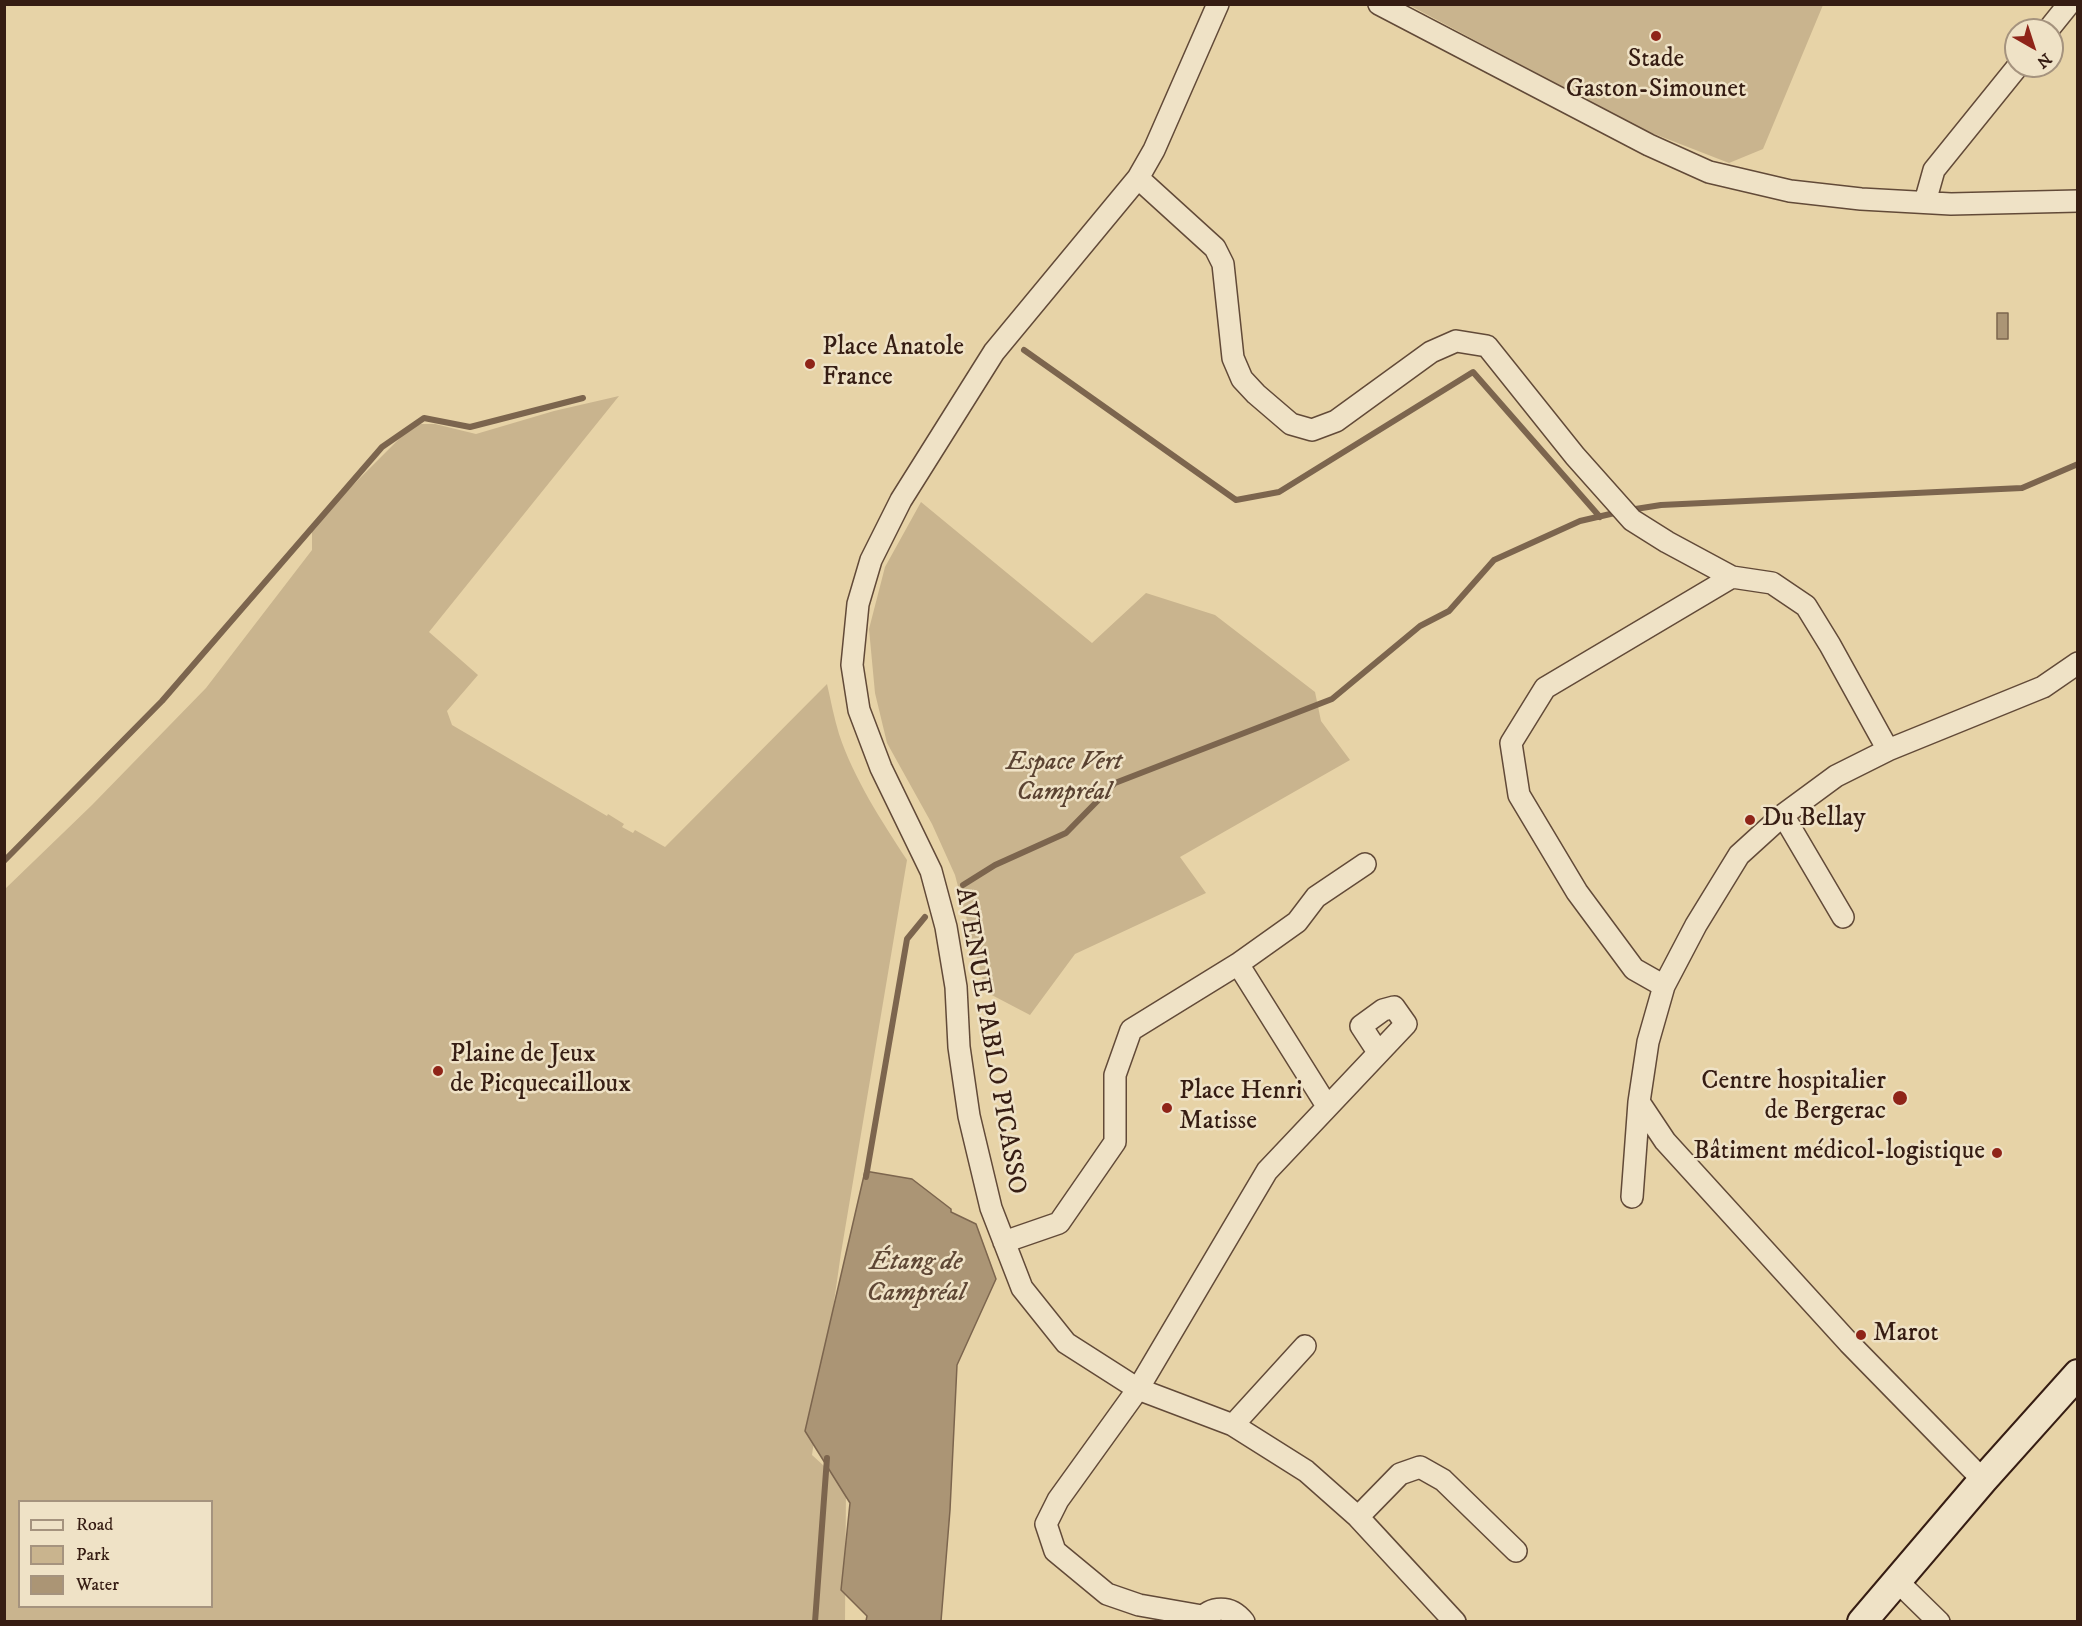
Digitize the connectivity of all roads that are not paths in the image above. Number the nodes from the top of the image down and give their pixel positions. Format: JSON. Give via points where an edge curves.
{"nodes":[{"id":1,"x":1218,"y":4,"type":"edge"},
{"id":2,"x":1378,"y":4,"type":"edge"},
{"id":3,"x":2069,"y":4,"type":"edge"},
{"id":4,"x":2058,"y":18,"type":"edge"},
{"id":5,"x":2008,"y":78,"type":"edge"},
{"id":6,"x":1138,"y":178,"type":"junction"},
{"id":7,"x":2078,"y":191,"type":"edge"},
{"id":8,"x":2067,"y":201,"type":"edge"},
{"id":9,"x":1925,"y":202,"type":"junction"},
{"id":10,"x":1732,"y":576,"type":"junction"},
{"id":11,"x":2078,"y":663,"type":"edge"},
{"id":12,"x":1888,"y":750,"type":"junction"},
{"id":13,"x":1784,"y":815,"type":"junction"},
{"id":14,"x":1365,"y":864,"type":"dead end"},
{"id":15,"x":1843,"y":917,"type":"dead end"},
{"id":16,"x":1238,"y":964,"type":"junction"},
{"id":17,"x":1664,"y":986,"type":"junction"},
{"id":18,"x":1378,"y":1052,"type":"dead end"},
{"id":19,"x":1640,"y":1102,"type":"junction"},
{"id":20,"x":1327,"y":1106,"type":"junction"},
{"id":21,"x":1632,"y":1197,"type":"dead end"},
{"id":22,"x":1004,"y":1242,"type":"junction"},
{"id":23,"x":1305,"y":1346,"type":"dead end"},
{"id":24,"x":2078,"y":1374,"type":"edge"},
{"id":25,"x":1138,"y":1389,"type":"junction"},
{"id":26,"x":1233,"y":1425,"type":"junction"},
{"id":27,"x":1983,"y":1480,"type":"junction"},
{"id":28,"x":1358,"y":1517,"type":"junction"},
{"id":29,"x":1516,"y":1551,"type":"dead end"},
{"id":30,"x":1896,"y":1580,"type":"junction"},
{"id":31,"x":1200,"y":1619,"type":"edge"},
{"id":32,"x":1244,"y":1622,"type":"edge"},
{"id":33,"x":1455,"y":1622,"type":"edge"},
{"id":34,"x":1862,"y":1622,"type":"edge"},
{"id":35,"x":1939,"y":1622,"type":"edge"}],
"edges":[{"from":1,"to":6,"type":"street","name":"AVENUE PABLO PICASSO"},
{"from":2,"to":9,"type":"street","via":[[1649,146],[1709,172],[1790,191]]},
{"from":3,"to":4,"type":"street"},
{"from":5,"to":9,"type":"street","via":[[1934,170]]},
{"from":6,"to":10,"type":"street","via":[[1215,248],[1223,264],[1233,357],[1242,379],[1291,424],[1312,430],[1336,421],[1431,352],[1456,341],[1487,346],[1632,520]]},
{"from":6,"to":22,"type":"street","name":"AVENUE PABLO PICASSO","via":[[994,352],[901,500],[871,560],[858,604],[852,665],[859,710],[881,768],[931,871],[956,987],[959,1047],[969,1116],[991,1208]]},
{"from":7,"to":8,"type":"street"},
{"from":8,"to":9,"type":"street"},
{"from":10,"to":12,"type":"street","via":[[1772,583],[1806,606]]},
{"from":10,"to":17,"type":"street","via":[[1545,688],[1511,742],[1519,795],[1577,892],[1634,969]]},
{"from":11,"to":12,"type":"street","via":[[2043,687]]},
{"from":12,"to":13,"type":"street","via":[[1836,776]]},
{"from":13,"to":15,"type":"street"},
{"from":13,"to":17,"type":"street","via":[[1739,855]]},
{"from":14,"to":16,"type":"street","via":[[1316,897],[1297,922]]},
{"from":16,"to":20,"type":"street"},
{"from":16,"to":22,"type":"street","via":[[1131,1030],[1116,1075],[1115,1142],[1059,1223]]},
{"from":17,"to":19,"type":"street","via":[[1648,1042]]},
{"from":18,"to":20,"type":"street"},
{"from":19,"to":21,"type":"street"},
{"from":19,"to":27,"type":"street","via":[[1665,1141],[1849,1343]]},
{"from":20,"to":25,"type":"street","via":[[1267,1171]]},
{"from":22,"to":25,"type":"street","name":"AVENUE PABLO PICASSO","via":[[1022,1288],[1066,1343]]},
{"from":23,"to":26,"type":"street"},
{"from":24,"to":27,"type":"main road"},
{"from":25,"to":26,"type":"street","name":"AVENUE PABLO PICASSO"},
{"from":25,"to":31,"type":"street","via":[[1058,1500],[1046,1524],[1055,1551],[1107,1594]]},
{"from":26,"to":28,"type":"street","name":"AVENUE PABLO PICASSO","via":[[1306,1471]]},
{"from":27,"to":30,"type":"main road"},
{"from":28,"to":29,"type":"street","via":[[1400,1474],[1420,1467],[1443,1480]]},
{"from":28,"to":33,"type":"street","name":"AVENUE PABLO PICASSO"},
{"from":30,"to":34,"type":"main road"},
{"from":30,"to":35,"type":"street"},
{"from":31,"to":32,"type":"street","via":[[1210,1611],[1228,1609]]}]}
